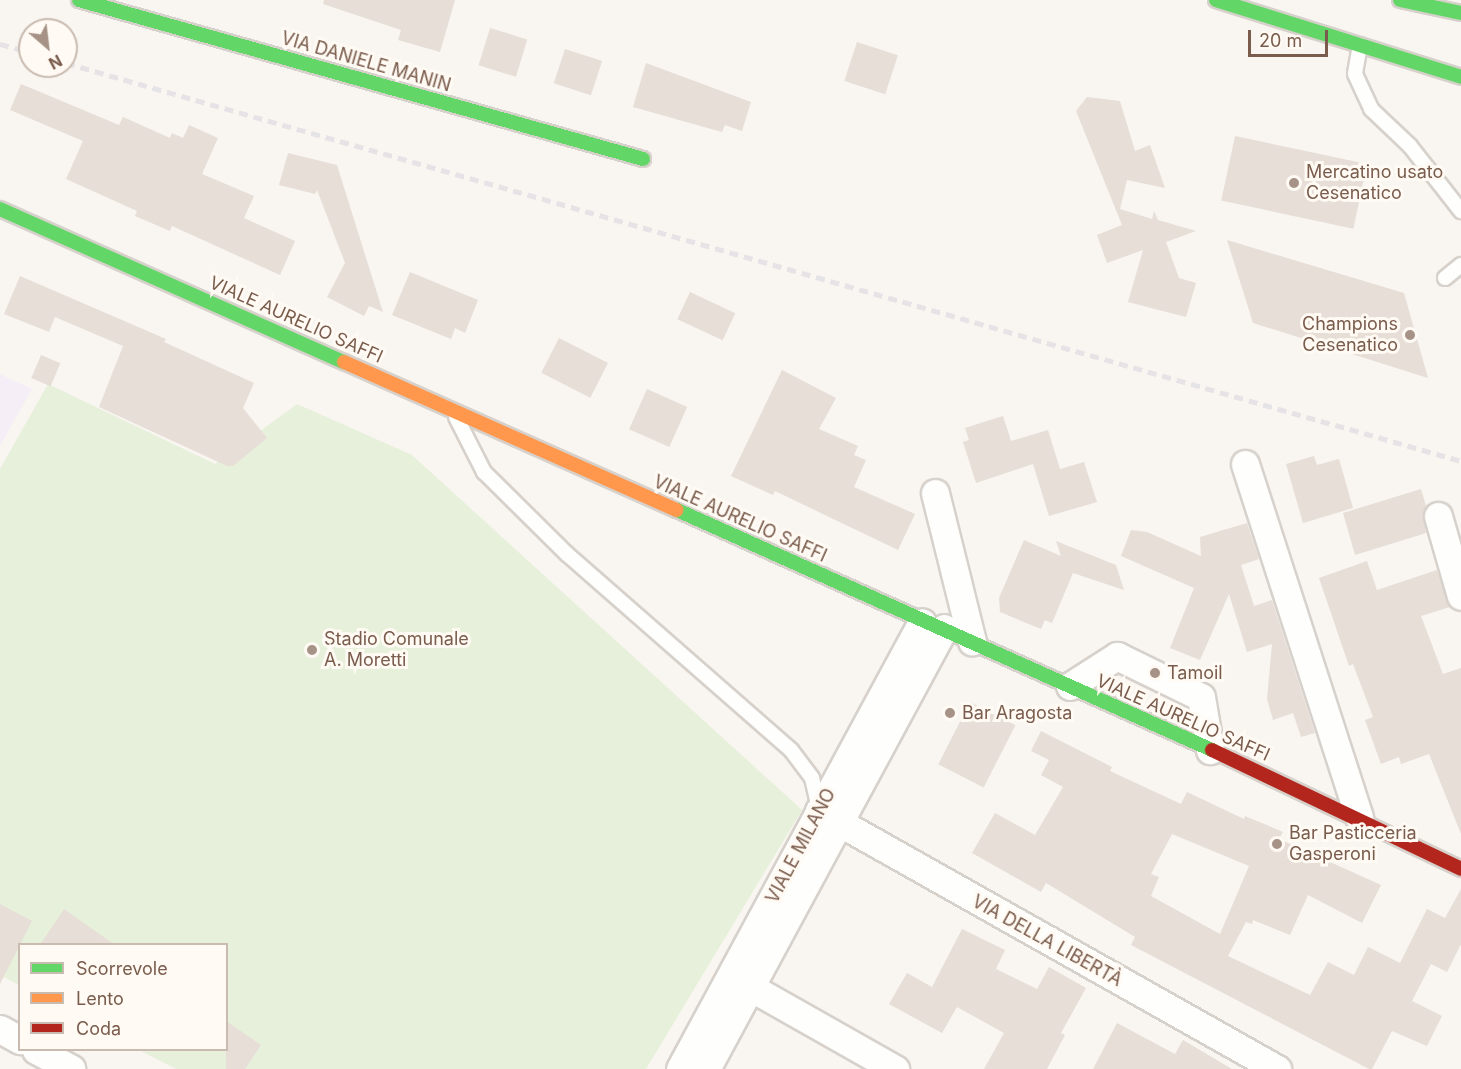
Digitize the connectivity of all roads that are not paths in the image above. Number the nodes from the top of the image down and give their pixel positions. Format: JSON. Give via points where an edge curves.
{"nodes":[{"id":1,"x":79,"y":0,"type":"edge"},
{"id":2,"x":1216,"y":0,"type":"edge"},
{"id":3,"x":1400,"y":0,"type":"edge"},
{"id":4,"x":1461,"y":13,"type":"edge"},
{"id":5,"x":1360,"y":45,"type":"junction"},
{"id":6,"x":1461,"y":77,"type":"edge"},
{"id":7,"x":643,"y":159,"type":"dead end"},
{"id":8,"x":0,"y":209,"type":"edge"},
{"id":9,"x":1461,"y":212,"type":"edge"},
{"id":10,"x":1461,"y":265,"type":"edge"},
{"id":11,"x":1445,"y":278,"type":"dead end"},
{"id":12,"x":451,"y":407,"type":"junction"},
{"id":13,"x":1245,"y":464,"type":"dead end"},
{"id":14,"x":935,"y":493,"type":"dead end"},
{"id":15,"x":1438,"y":516,"type":"dead end"},
{"id":16,"x":1461,"y":596,"type":"edge"},
{"id":17,"x":933,"y":625,"type":"junction"},
{"id":18,"x":972,"y":641,"type":"junction"},
{"id":19,"x":1070,"y":686,"type":"junction"},
{"id":20,"x":1210,"y":750,"type":"junction"},
{"id":21,"x":827,"y":817,"type":"junction"},
{"id":22,"x":1359,"y":817,"type":"junction"},
{"id":23,"x":1461,"y":869,"type":"edge"},
{"id":24,"x":740,"y":984,"type":"junction"},
{"id":25,"x":0,"y":1029,"type":"edge"},
{"id":26,"x":18,"y":1039,"type":"edge"},
{"id":27,"x":38,"y":1051,"type":"edge"},
{"id":28,"x":71,"y":1069,"type":"edge"},
{"id":29,"x":680,"y":1069,"type":"edge"},
{"id":30,"x":706,"y":1069,"type":"edge"},
{"id":31,"x":896,"y":1069,"type":"edge"},
{"id":32,"x":1277,"y":1069,"type":"edge"}],
"edges":[{"from":1,"to":7,"type":"street","name":"VIA DANIELE MANIN"},
{"from":2,"to":5,"type":"street"},
{"from":3,"to":4,"type":"street"},
{"from":5,"to":6,"type":"street"},
{"from":5,"to":9,"type":"lane","via":[[1355,74],[1371,109],[1410,146]]},
{"from":8,"to":12,"type":"street","name":"VIALE AURELIO SAFFI"},
{"from":10,"to":11,"type":"lane"},
{"from":12,"to":17,"type":"street","name":"VIALE AURELIO SAFFI"},
{"from":12,"to":21,"type":"lane","via":[[484,472],[567,554],[791,750],[812,778]]},
{"from":13,"to":22,"type":"street"},
{"from":14,"to":18,"type":"street"},
{"from":15,"to":16,"type":"street"},
{"from":17,"to":18,"type":"street","name":"VIALE AURELIO SAFFI"},
{"from":17,"to":21,"type":"street","name":"VIALE MILANO"},
{"from":18,"to":19,"type":"street","name":"VIALE AURELIO SAFFI"},
{"from":19,"to":20,"type":"street","name":"VIALE AURELIO SAFFI"},
{"from":19,"to":20,"type":"street","via":[[1117,656],[1201,697]]},
{"from":20,"to":22,"type":"street","name":"VIALE AURELIO SAFFI"},
{"from":21,"to":24,"type":"street","name":"VIALE MILANO"},
{"from":21,"to":32,"type":"street","name":"VIA DELLA LIBERTÀ"},
{"from":22,"to":23,"type":"street","name":"VIALE AURELIO SAFFI"},
{"from":24,"to":29,"type":"street","name":"VIALE MILANO"},
{"from":24,"to":30,"type":"street","name":"VIALE MILANO"},
{"from":24,"to":31,"type":"street"},
{"from":25,"to":26,"type":"street"},
{"from":27,"to":28,"type":"street"}]}
